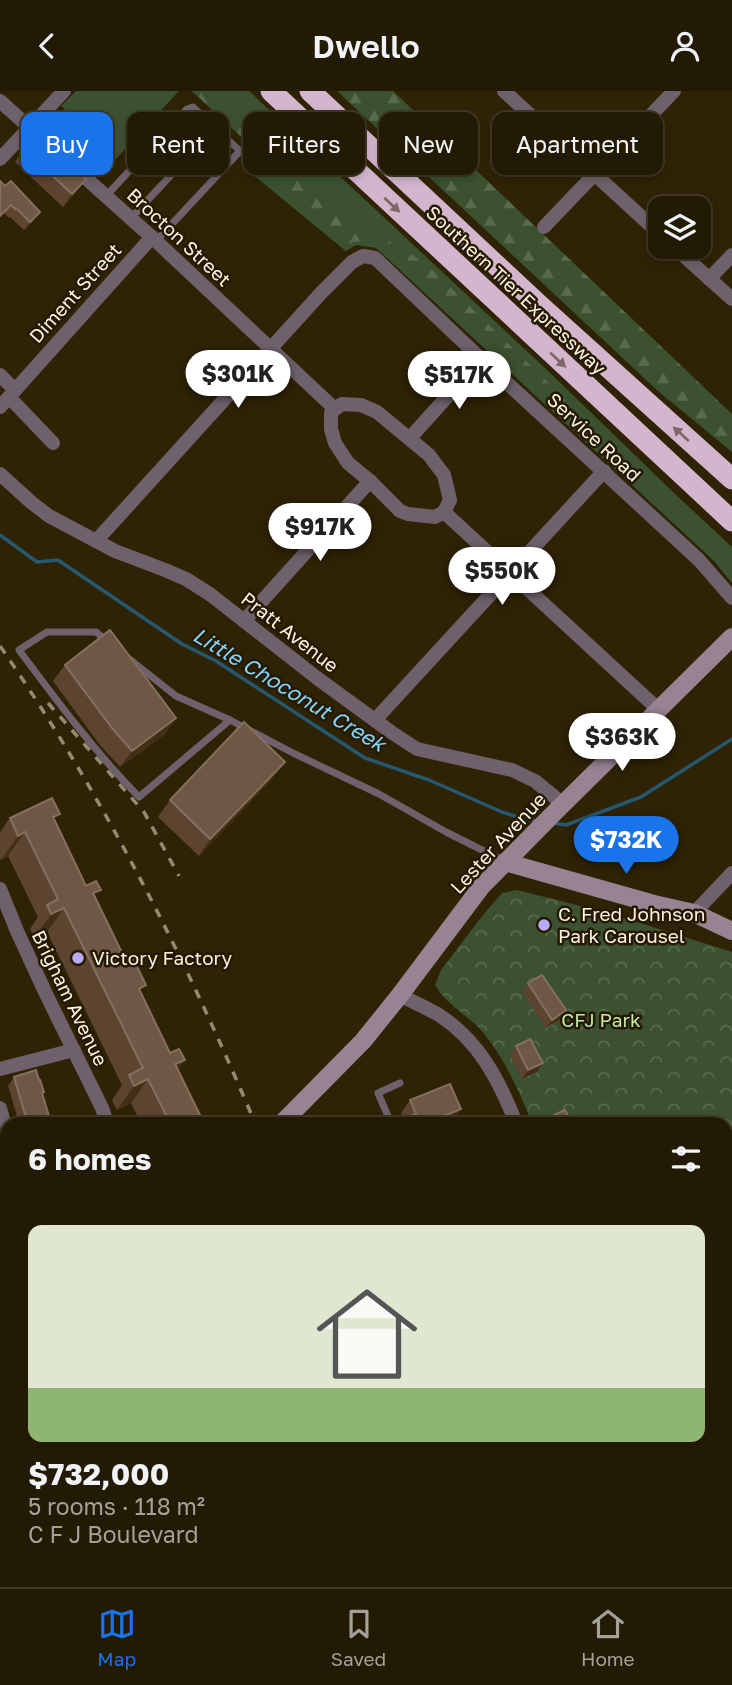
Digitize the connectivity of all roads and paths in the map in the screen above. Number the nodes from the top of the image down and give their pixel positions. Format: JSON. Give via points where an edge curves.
{"nodes":[{"id":1,"x":64,"y":91,"type":"edge"},
{"id":2,"x":271,"y":91,"type":"edge"},
{"id":3,"x":310,"y":91,"type":"edge"},
{"id":4,"x":504,"y":91,"type":"edge"},
{"id":5,"x":674,"y":91,"type":"edge"},
{"id":6,"x":0,"y":101,"type":"edge"},
{"id":7,"x":44,"y":112,"type":"edge"},
{"id":8,"x":184,"y":112,"type":"edge"},
{"id":9,"x":198,"y":112,"type":"edge"},
{"id":10,"x":527,"y":112,"type":"edge"},
{"id":11,"x":654,"y":112,"type":"edge"},
{"id":12,"x":21,"y":120,"type":"edge"},
{"id":13,"x":21,"y":136,"type":"edge"},
{"id":14,"x":229,"y":141,"type":"edge"},
{"id":15,"x":0,"y":159,"type":"edge"},
{"id":16,"x":229,"y":162,"type":"edge"},
{"id":17,"x":127,"y":173,"type":"edge"},
{"id":18,"x":83,"y":175,"type":"edge"},
{"id":19,"x":171,"y":175,"type":"edge"},
{"id":20,"x":217,"y":175,"type":"edge"},
{"id":21,"x":594,"y":175,"type":"edge"},
{"id":22,"x":596,"y":175,"type":"edge"},
{"id":23,"x":106,"y":196,"type":"junction"},
{"id":24,"x":131,"y":218,"type":"junction"},
{"id":25,"x":648,"y":222,"type":"edge"},
{"id":26,"x":544,"y":227,"type":"dead end"},
{"id":27,"x":154,"y":239,"type":"junction"},
{"id":28,"x":732,"y":255,"type":"edge"},
{"id":29,"x":687,"y":259,"type":"edge"},
{"id":30,"x":709,"y":279,"type":"junction"},
{"id":31,"x":732,"y":299,"type":"edge"},
{"id":32,"x":270,"y":349,"type":"junction"},
{"id":33,"x":481,"y":359,"type":"junction"},
{"id":34,"x":0,"y":375,"type":"edge"},
{"id":35,"x":8,"y":398,"type":"edge"},
{"id":36,"x":335,"y":409,"type":"junction"},
{"id":37,"x":410,"y":438,"type":"junction"},
{"id":38,"x":53,"y":443,"type":"dead end"},
{"id":39,"x":604,"y":471,"type":"junction"},
{"id":40,"x":0,"y":474,"type":"edge"},
{"id":41,"x":732,"y":479,"type":"edge"},
{"id":42,"x":370,"y":481,"type":"junction"},
{"id":43,"x":444,"y":512,"type":"junction"},
{"id":44,"x":732,"y":521,"type":"edge"},
{"id":45,"x":96,"y":541,"type":"junction"},
{"id":46,"x":510,"y":572,"type":"junction"},
{"id":47,"x":732,"y":598,"type":"edge"},
{"id":48,"x":244,"y":621,"type":"junction"},
{"id":49,"x":732,"y":638,"type":"edge"},
{"id":50,"x":116,"y":648,"type":"edge"},
{"id":51,"x":126,"y":656,"type":"edge"},
{"id":52,"x":659,"y":710,"type":"junction"},
{"id":53,"x":230,"y":720,"type":"junction"},
{"id":54,"x":375,"y":720,"type":"junction"},
{"id":55,"x":560,"y":807,"type":"junction"},
{"id":56,"x":505,"y":862,"type":"junction"},
{"id":57,"x":732,"y":873,"type":"edge"},
{"id":58,"x":0,"y":889,"type":"edge"},
{"id":59,"x":694,"y":913,"type":"junction"},
{"id":60,"x":732,"y":931,"type":"edge"},
{"id":61,"x":400,"y":995,"type":"junction"},
{"id":62,"x":74,"y":1050,"type":"junction"},
{"id":63,"x":0,"y":1069,"type":"edge"},
{"id":64,"x":400,"y":1083,"type":"dead end"},
{"id":65,"x":104,"y":1117,"type":"edge"},
{"id":66,"x":288,"y":1117,"type":"edge"},
{"id":67,"x":388,"y":1117,"type":"edge"},
{"id":68,"x":513,"y":1117,"type":"edge"}],
"edges":[{"from":1,"to":7,"type":"street"},
{"from":2,"to":44,"type":"highway","name":"Southern Tier Expressway","one_way":true},
{"from":41,"to":3,"type":"highway","name":"Southern Tier Expressway","one_way":true},
{"from":4,"to":10,"type":"street"},
{"from":5,"to":11,"type":"street"},
{"from":6,"to":12,"type":"street","name":"Brocton Street"},
{"from":8,"to":9,"type":"lane","via":[[193,107]]},
{"from":13,"to":15,"type":"street"},
{"from":14,"to":16,"type":"lane","via":[[240,151]]},
{"from":17,"to":23,"type":"lane"},
{"from":18,"to":23,"type":"street","name":"Brocton Street"},
{"from":19,"to":24,"type":"lane"},
{"from":20,"to":27,"type":"lane"},
{"from":21,"to":26,"type":"street"},
{"from":22,"to":25,"type":"street"},
{"from":23,"to":24,"type":"street","name":"Brocton Street"},
{"from":24,"to":27,"type":"street","name":"Brocton Street"},
{"from":27,"to":32,"type":"street","name":"Brocton Street"},
{"from":27,"to":35,"type":"street","name":"Diment Street"},
{"from":28,"to":30,"type":"street"},
{"from":29,"to":30,"type":"street"},
{"from":30,"to":31,"type":"street"},
{"from":32,"to":33,"type":"street","name":"Service Road","via":[[321,293],[363,256],[375,258]]},
{"from":32,"to":36,"type":"street","name":"Brocton Street"},
{"from":32,"to":45,"type":"street"},
{"from":33,"to":37,"type":"street"},
{"from":33,"to":39,"type":"street","name":"Service Road"},
{"from":34,"to":35,"type":"street"},
{"from":35,"to":38,"type":"street"},
{"from":36,"to":37,"type":"street","via":[[342,404],[369,408]]},
{"from":36,"to":42,"type":"street","via":[[331,413],[335,443],[348,463]]},
{"from":37,"to":43,"type":"street","via":[[444,475],[450,500]]},
{"from":39,"to":46,"type":"street"},
{"from":39,"to":47,"type":"street","name":"Service Road","via":[[699,559]]},
{"from":40,"to":45,"type":"street","name":"Pratt Avenue","via":[[49,516]]},
{"from":42,"to":43,"type":"street","via":[[400,511],[435,517]]},
{"from":42,"to":48,"type":"street"},
{"from":43,"to":46,"type":"street"},
{"from":45,"to":48,"type":"street","name":"Pratt Avenue","via":[[186,579]]},
{"from":46,"to":52,"type":"street"},
{"from":46,"to":54,"type":"street"},
{"from":48,"to":54,"type":"street","name":"Pratt Avenue"},
{"from":49,"to":52,"type":"street","name":"Lester Avenue"},
{"from":50,"to":53,"type":"lane","via":[[96,632],[47,632],[19,650],[73,722],[139,797]]},
{"from":51,"to":53,"type":"lane","via":[[176,696]]},
{"from":52,"to":55,"type":"street","name":"Lester Avenue"},
{"from":53,"to":56,"type":"lane"},
{"from":54,"to":55,"type":"street","name":"Pratt Avenue","via":[[417,749],[512,770],[534,781]]},
{"from":55,"to":56,"type":"street","name":"Lester Avenue"},
{"from":56,"to":59,"type":"street"},
{"from":56,"to":61,"type":"street","name":"Lester Avenue"},
{"from":57,"to":59,"type":"street"},
{"from":58,"to":62,"type":"street","name":"Brigham Avenue"},
{"from":59,"to":60,"type":"street"},
{"from":61,"to":66,"type":"street","name":"Lester Avenue","via":[[363,1041]]},
{"from":61,"to":68,"type":"street","via":[[440,1016],[471,1041],[492,1069]]},
{"from":62,"to":63,"type":"street"},
{"from":62,"to":65,"type":"street","name":"Brigham Avenue"},
{"from":64,"to":67,"type":"lane","via":[[378,1093]]}]}
